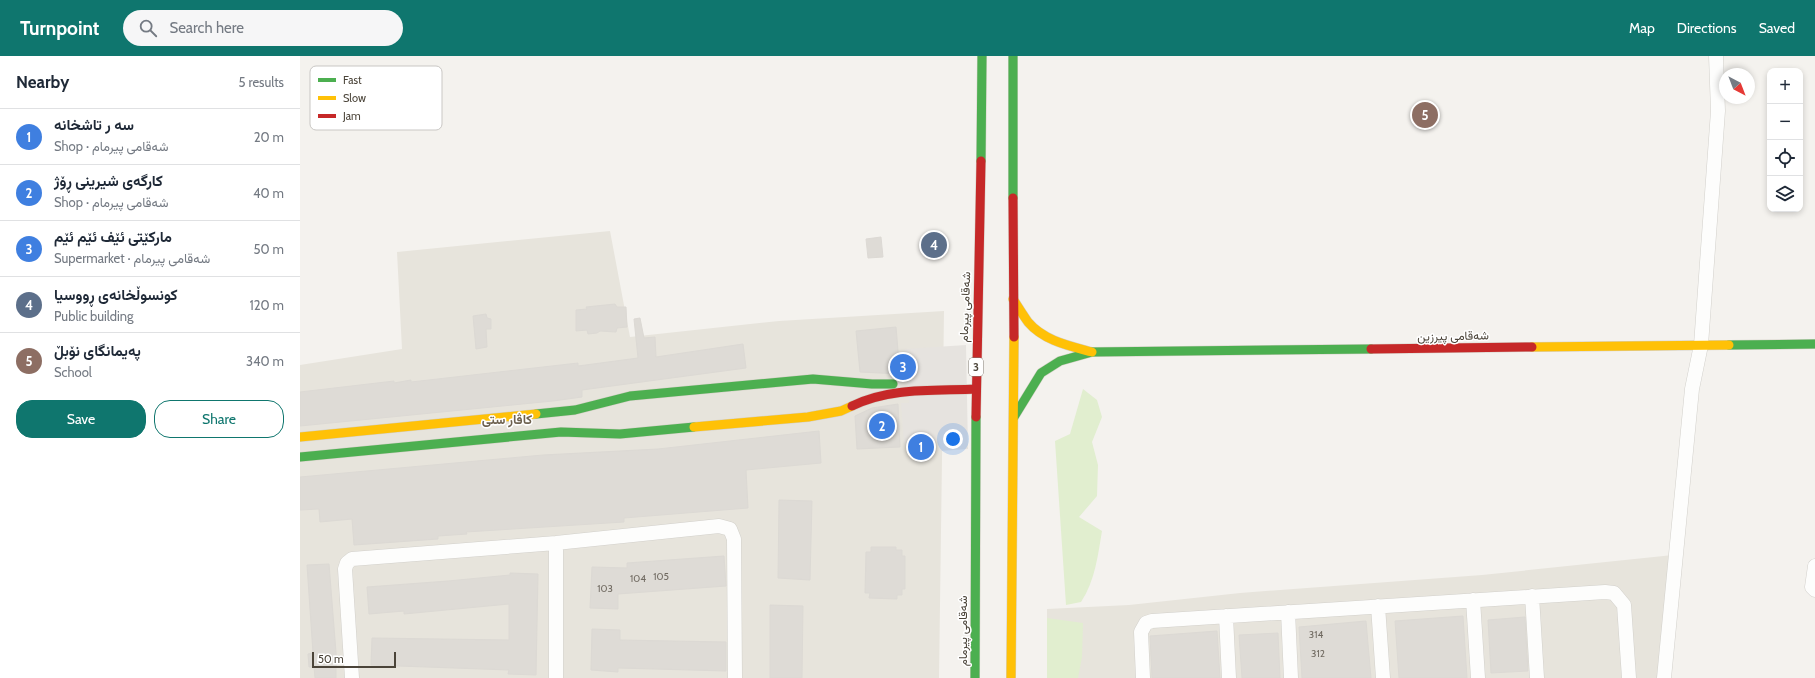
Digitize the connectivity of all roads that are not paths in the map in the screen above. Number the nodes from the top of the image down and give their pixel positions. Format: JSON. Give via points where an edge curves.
{"nodes":[{"id":1,"x":982,"y":56,"type":"edge"},
{"id":2,"x":1013,"y":56,"type":"edge"},
{"id":3,"x":1716,"y":56,"type":"edge"},
{"id":4,"x":1013,"y":298,"type":"junction"},
{"id":5,"x":1815,"y":344,"type":"edge"},
{"id":6,"x":1701,"y":345,"type":"junction"},
{"id":7,"x":1092,"y":352,"type":"junction"},
{"id":8,"x":953,"y":380,"type":"dead end"},
{"id":9,"x":877,"y":385,"type":"junction"},
{"id":10,"x":847,"y":389,"type":"junction"},
{"id":11,"x":976,"y":389,"type":"junction"},
{"id":12,"x":878,"y":395,"type":"junction"},
{"id":13,"x":849,"y":407,"type":"junction"},
{"id":14,"x":1014,"y":417,"type":"junction"},
{"id":15,"x":300,"y":438,"type":"edge"},
{"id":16,"x":300,"y":457,"type":"edge"},
{"id":17,"x":556,"y":543,"type":"junction"},
{"id":18,"x":1815,"y":566,"type":"edge"},
{"id":19,"x":1815,"y":590,"type":"edge"},
{"id":20,"x":1532,"y":596,"type":"junction"},
{"id":21,"x":1473,"y":600,"type":"junction"},
{"id":22,"x":1378,"y":606,"type":"junction"},
{"id":23,"x":1288,"y":612,"type":"junction"},
{"id":24,"x":1226,"y":616,"type":"junction"},
{"id":25,"x":352,"y":678,"type":"edge"},
{"id":26,"x":556,"y":678,"type":"edge"},
{"id":27,"x":735,"y":678,"type":"edge"},
{"id":28,"x":975,"y":678,"type":"edge"},
{"id":29,"x":1011,"y":678,"type":"edge"},
{"id":30,"x":1143,"y":678,"type":"edge"},
{"id":31,"x":1229,"y":678,"type":"edge"},
{"id":32,"x":1291,"y":678,"type":"edge"},
{"id":33,"x":1383,"y":678,"type":"edge"},
{"id":34,"x":1478,"y":678,"type":"edge"},
{"id":35,"x":1537,"y":678,"type":"edge"},
{"id":36,"x":1629,"y":678,"type":"edge"},
{"id":37,"x":1664,"y":678,"type":"edge"}],
"edges":[{"from":1,"to":11,"type":"main road","name":"شەقامی پیرمام","number":"3","via":[[972,379]]},
{"from":2,"to":4,"type":"main road"},
{"from":3,"to":6,"type":"street","via":[[1718,111]]},
{"from":4,"to":7,"type":"main road","via":[[1030,324],[1042,334],[1056,342]]},
{"from":4,"to":14,"type":"main road"},
{"from":5,"to":6,"type":"main road","name":"شەقامی پیرزین"},
{"from":6,"to":7,"type":"main road","name":"شەقامی پیرزین"},
{"from":6,"to":37,"type":"street","via":[[1692,389]]},
{"from":7,"to":14,"type":"main road","via":[[1060,361],[1040,373]]},
{"from":8,"to":9,"type":"main road"},
{"from":9,"to":10,"type":"main road"},
{"from":9,"to":12,"type":"main road"},
{"from":10,"to":13,"type":"main road"},
{"from":10,"to":15,"type":"main road","via":[[828,379],[813,379],[630,396],[589,411],[575,410]]},
{"from":11,"to":12,"type":"main road"},
{"from":11,"to":28,"type":"main road","name":"شەقامی پیرمام","number":"3"},
{"from":12,"to":13,"type":"main road"},
{"from":13,"to":16,"type":"main road","via":[[808,418],[620,434],[591,429]]},
{"from":14,"to":29,"type":"main road"},
{"from":17,"to":25,"type":"street","via":[[350,561],[345,569]]},
{"from":17,"to":26,"type":"street"},
{"from":17,"to":27,"type":"street","via":[[719,526],[730,529],[734,539]]},
{"from":18,"to":19,"type":"street","via":[[1812,587]]},
{"from":20,"to":21,"type":"street"},
{"from":20,"to":35,"type":"street"},
{"from":20,"to":36,"type":"street","via":[[1614,593],[1624,605]]},
{"from":21,"to":22,"type":"street"},
{"from":21,"to":34,"type":"street"},
{"from":22,"to":23,"type":"street"},
{"from":22,"to":33,"type":"street"},
{"from":23,"to":24,"type":"street"},
{"from":23,"to":32,"type":"street"},
{"from":24,"to":30,"type":"street","via":[[1146,623],[1140,635]]},
{"from":24,"to":31,"type":"street"}]}
